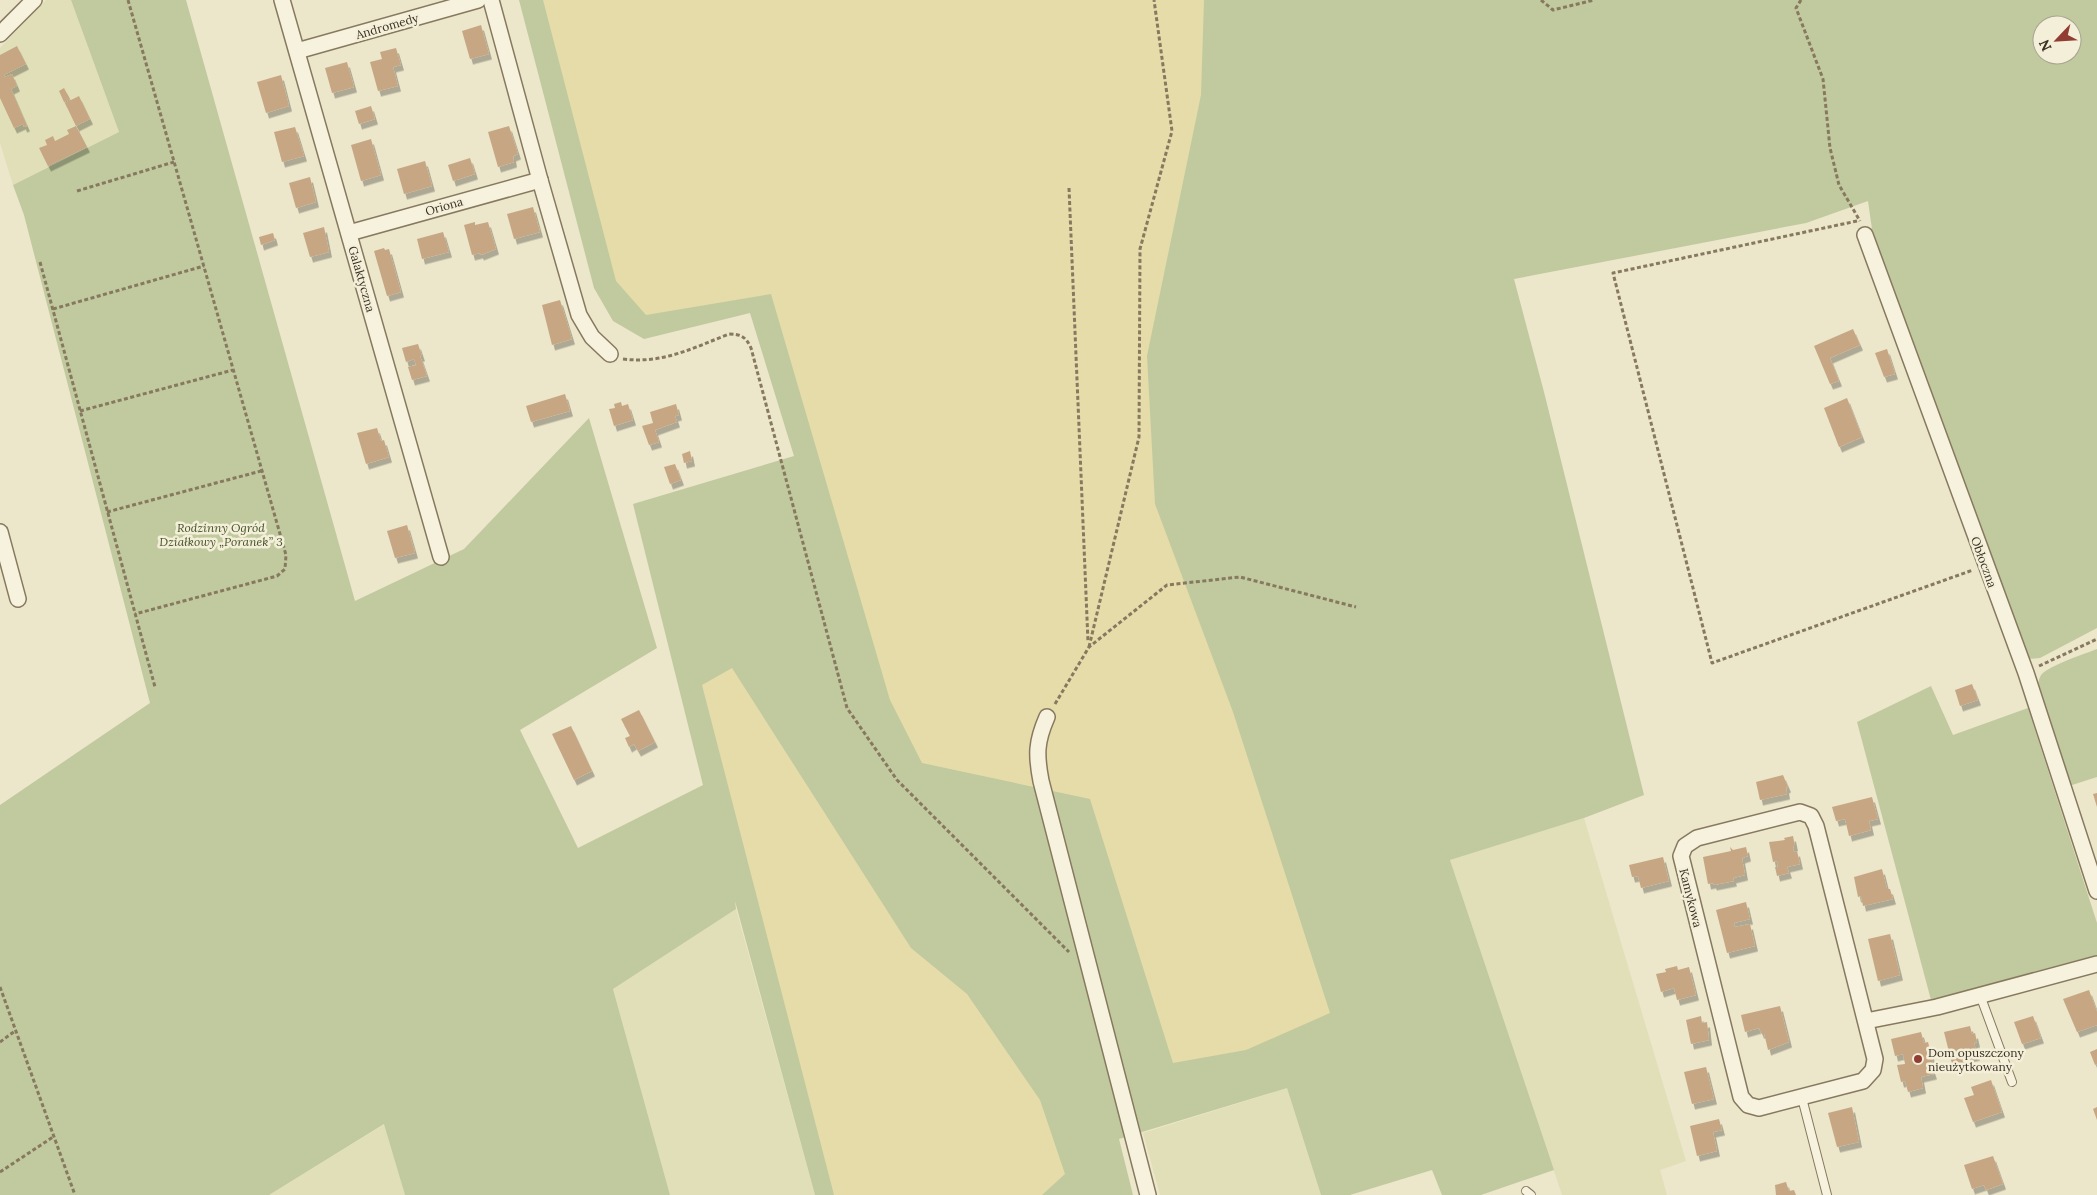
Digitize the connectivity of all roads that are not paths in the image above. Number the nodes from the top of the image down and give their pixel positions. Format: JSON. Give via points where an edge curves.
{"nodes":[{"id":1,"x":34,"y":0,"type":"edge"},
{"id":2,"x":282,"y":0,"type":"edge"},
{"id":3,"x":478,"y":0,"type":"edge"},
{"id":4,"x":491,"y":0,"type":"edge"},
{"id":5,"x":0,"y":34,"type":"edge"},
{"id":6,"x":297,"y":51,"type":"junction"},
{"id":7,"x":540,"y":180,"type":"junction"},
{"id":8,"x":1862,"y":228,"type":"road end"},
{"id":9,"x":349,"y":233,"type":"junction"},
{"id":10,"x":616,"y":357,"type":"road end"},
{"id":11,"x":0,"y":532,"type":"edge"},
{"id":12,"x":441,"y":557,"type":"dead end"},
{"id":13,"x":18,"y":599,"type":"dead end"},
{"id":14,"x":1047,"y":717,"type":"road end"},
{"id":15,"x":2097,"y":891,"type":"edge"},
{"id":16,"x":2097,"y":964,"type":"edge"},
{"id":17,"x":1980,"y":995,"type":"junction"},
{"id":18,"x":1866,"y":1021,"type":"junction"},
{"id":19,"x":2012,"y":1082,"type":"dead end"},
{"id":20,"x":1802,"y":1098,"type":"junction"},
{"id":21,"x":1148,"y":1195,"type":"edge"},
{"id":22,"x":1828,"y":1195,"type":"edge"}],
"edges":[{"from":1,"to":5,"type":"street"},
{"from":2,"to":6,"type":"street","name":"Galaktyczna"},
{"from":3,"to":6,"type":"street","name":"Andromedy"},
{"from":4,"to":7,"type":"street"},
{"from":6,"to":9,"type":"street","name":"Galaktyczna"},
{"from":7,"to":9,"type":"street","name":"Oriona"},
{"from":7,"to":10,"type":"street","via":[[579,315],[592,338]]},
{"from":8,"to":15,"type":"street","name":"Obłoczna","via":[[2026,673]]},
{"from":9,"to":12,"type":"street","name":"Galaktyczna"},
{"from":11,"to":13,"type":"street"},
{"from":14,"to":21,"type":"street","via":[[1039,735],[1036,756],[1041,781]]},
{"from":16,"to":17,"type":"street"},
{"from":17,"to":18,"type":"street"},
{"from":17,"to":19,"type":"lane"},
{"from":18,"to":20,"type":"street","name":"Kamykowa","via":[[1875,1059],[1873,1070],[1863,1081]]},
{"from":18,"to":20,"type":"street","name":"Kamykowa","via":[[1811,816],[1800,812],[1697,838],[1685,846],[1681,856],[1741,1096],[1748,1105],[1759,1108]]},
{"from":20,"to":22,"type":"lane"}]}
